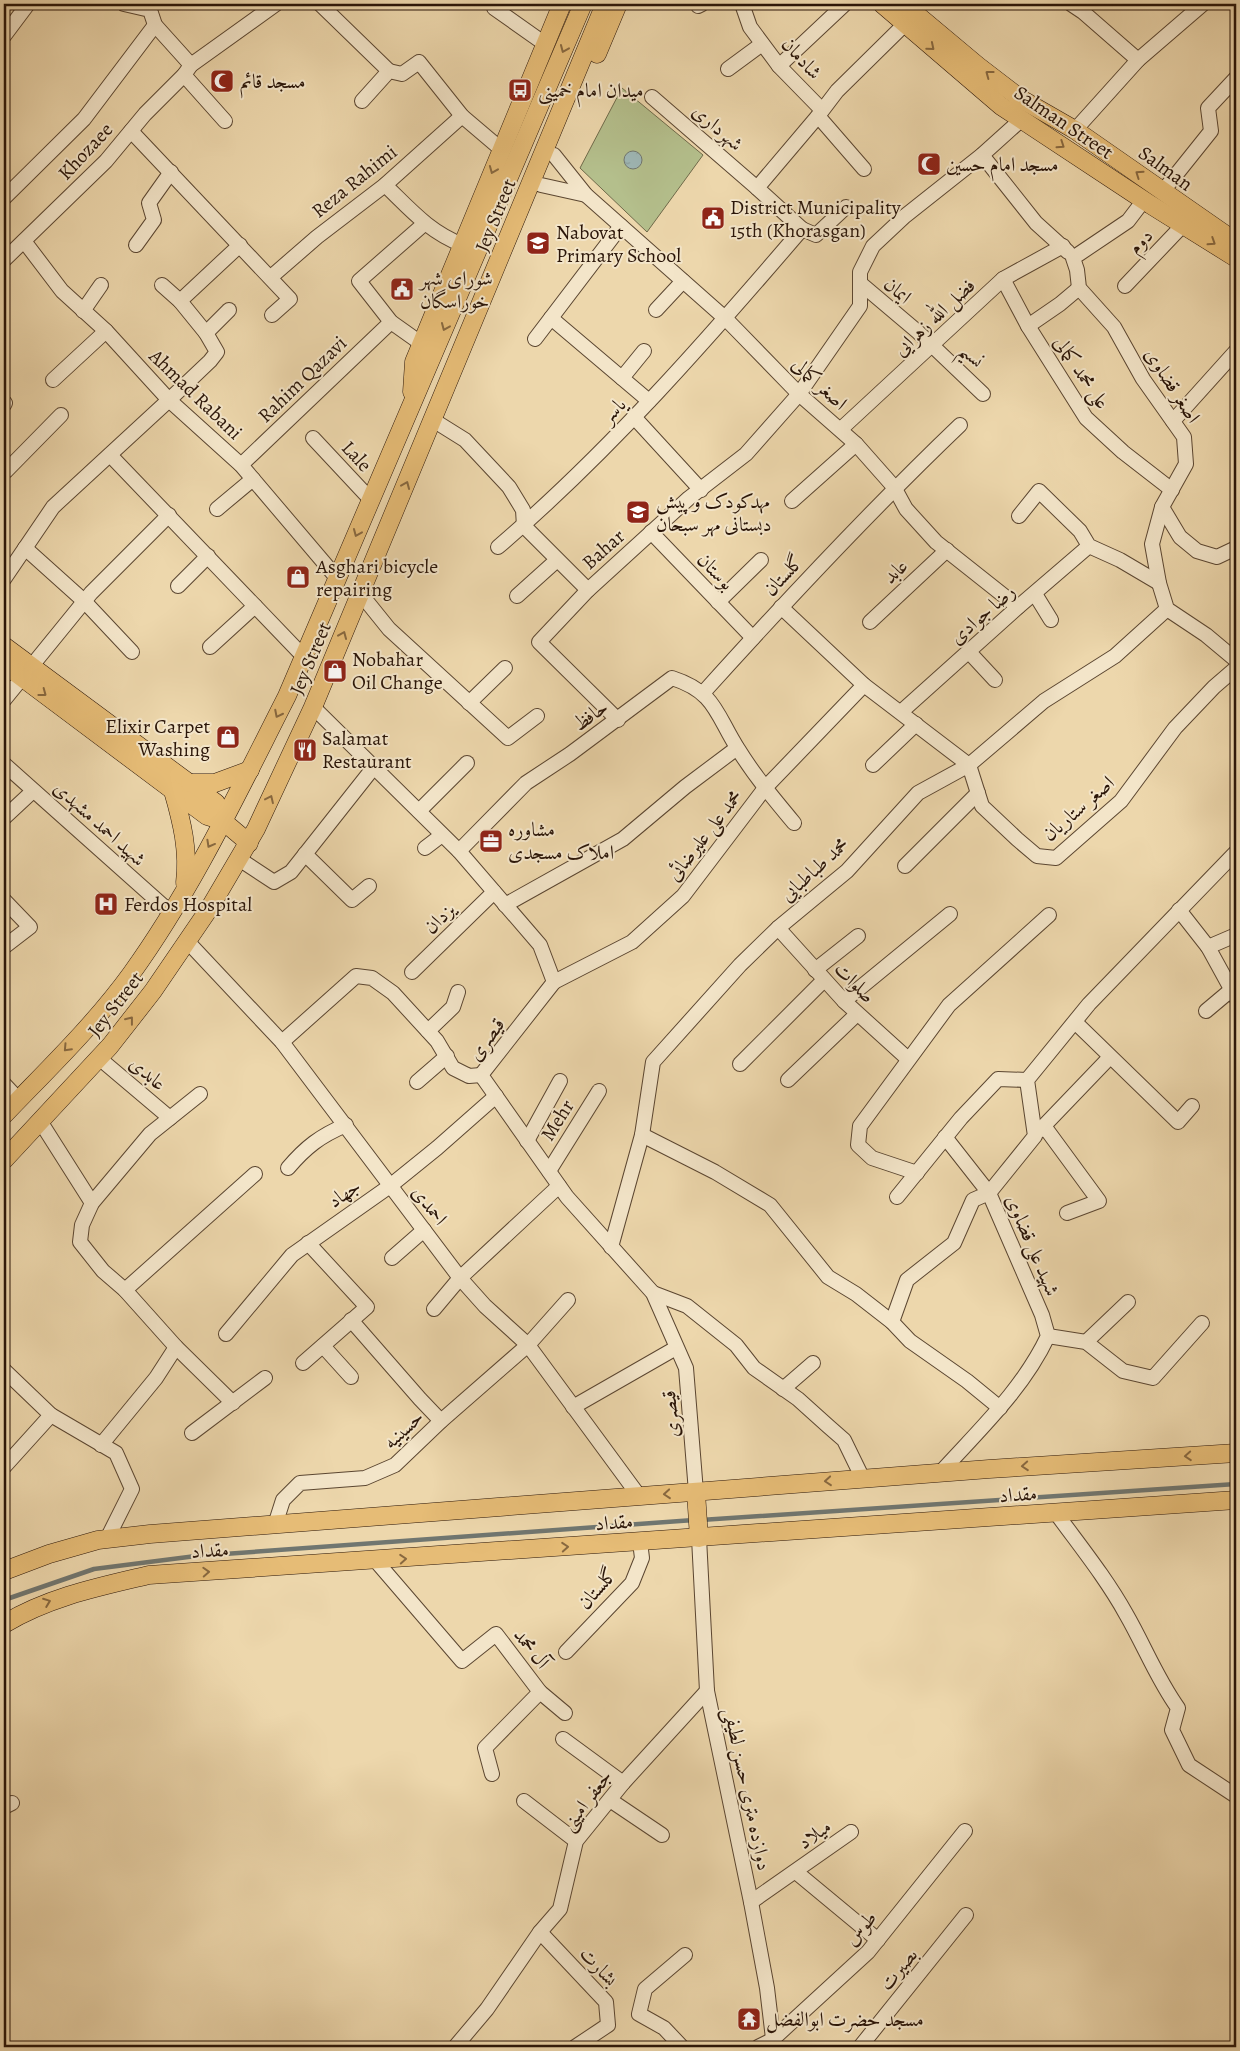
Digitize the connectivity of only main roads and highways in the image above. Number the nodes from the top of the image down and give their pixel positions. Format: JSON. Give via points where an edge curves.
{"nodes":[{"id":1,"x":562,"y":4,"type":"edge"},
{"id":2,"x":583,"y":4,"type":"edge"},
{"id":3,"x":604,"y":4,"type":"edge"},
{"id":4,"x":618,"y":4,"type":"edge"},
{"id":5,"x":882,"y":4,"type":"edge"},
{"id":6,"x":904,"y":4,"type":"edge"},
{"id":7,"x":1189,"y":219,"type":"junction"},
{"id":8,"x":1235,"y":239,"type":"edge"},
{"id":9,"x":1236,"y":258,"type":"edge"},
{"id":10,"x":411,"y":408,"type":"junction"},
{"id":11,"x":433,"y":420,"type":"junction"},
{"id":12,"x":4,"y":646,"type":"edge"},
{"id":13,"x":4,"y":664,"type":"edge"},
{"id":14,"x":27,"y":672,"type":"junction"},
{"id":15,"x":250,"y":770,"type":"junction"},
{"id":16,"x":190,"y":783,"type":"junction"},
{"id":17,"x":173,"y":790,"type":"junction"},
{"id":18,"x":223,"y":821,"type":"junction"},
{"id":19,"x":248,"y":843,"type":"junction"},
{"id":20,"x":184,"y":891,"type":"junction"},
{"id":21,"x":4,"y":1115,"type":"edge"},
{"id":22,"x":4,"y":1160,"type":"edge"},
{"id":23,"x":1236,"y":1453,"type":"edge"},
{"id":24,"x":696,"y":1492,"type":"junction"},
{"id":25,"x":1236,"y":1500,"type":"edge"},
{"id":26,"x":700,"y":1538,"type":"junction"},
{"id":27,"x":4,"y":1571,"type":"edge"},
{"id":28,"x":4,"y":1624,"type":"edge"}],
"edges":[{"from":1,"to":10,"type":"main road","one_way":true,"via":[[414,362]]},
{"from":2,"to":10,"type":"main road","name":"Jey Street","one_way":true},
{"from":3,"to":11,"type":"main road","name":"Jey Street"},
{"from":4,"to":11,"type":"main road","via":[[453,398]]},
{"from":5,"to":7,"type":"main road","name":"Salman Street","one_way":true,"via":[[1001,106],[1144,200]]},
{"from":7,"to":6,"type":"main road","name":"Salman","one_way":true,"via":[[1163,190],[1075,130],[1021,98]]},
{"from":7,"to":8,"type":"main road","name":"Salman"},
{"from":7,"to":9,"type":"main road","name":"Salman Street","one_way":true},
{"from":10,"to":15,"type":"main road","name":"Jey Street","one_way":true,"via":[[287,696]]},
{"from":19,"to":11,"type":"main road","name":"Jey Street","one_way":true,"via":[[313,707]]},
{"from":12,"to":14,"type":"main road"},
{"from":13,"to":14,"type":"main road"},
{"from":14,"to":16,"type":"main road"},
{"from":14,"to":17,"type":"main road","one_way":true},
{"from":15,"to":16,"type":"main road","via":[[215,783]]},
{"from":15,"to":18,"type":"main road","name":"Jey Street"},
{"from":16,"to":18,"type":"main road","via":[[216,804]]},
{"from":17,"to":18,"type":"main road","via":[[207,816]]},
{"from":17,"to":20,"type":"main road","via":[[184,828],[188,864]]},
{"from":18,"to":19,"type":"main road"},
{"from":18,"to":20,"type":"main road","name":"Jey Street","one_way":true},
{"from":22,"to":19,"type":"main road","name":"Jey Street","one_way":true,"via":[[99,1058],[153,991],[209,910]]},
{"from":20,"to":21,"type":"main road","name":"Jey Street","one_way":true,"via":[[130,974],[88,1025]]},
{"from":23,"to":24,"type":"main road","name":"مقداد","one_way":true},
{"from":24,"to":26,"type":"main road"},
{"from":24,"to":27,"type":"main road","name":"مقداد","one_way":true,"via":[[107,1539],[49,1554]]},
{"from":25,"to":26,"type":"main road","name":"مقداد"},
{"from":28,"to":26,"type":"main road","name":"مقداد","one_way":true,"via":[[63,1596],[149,1575]]}]}
